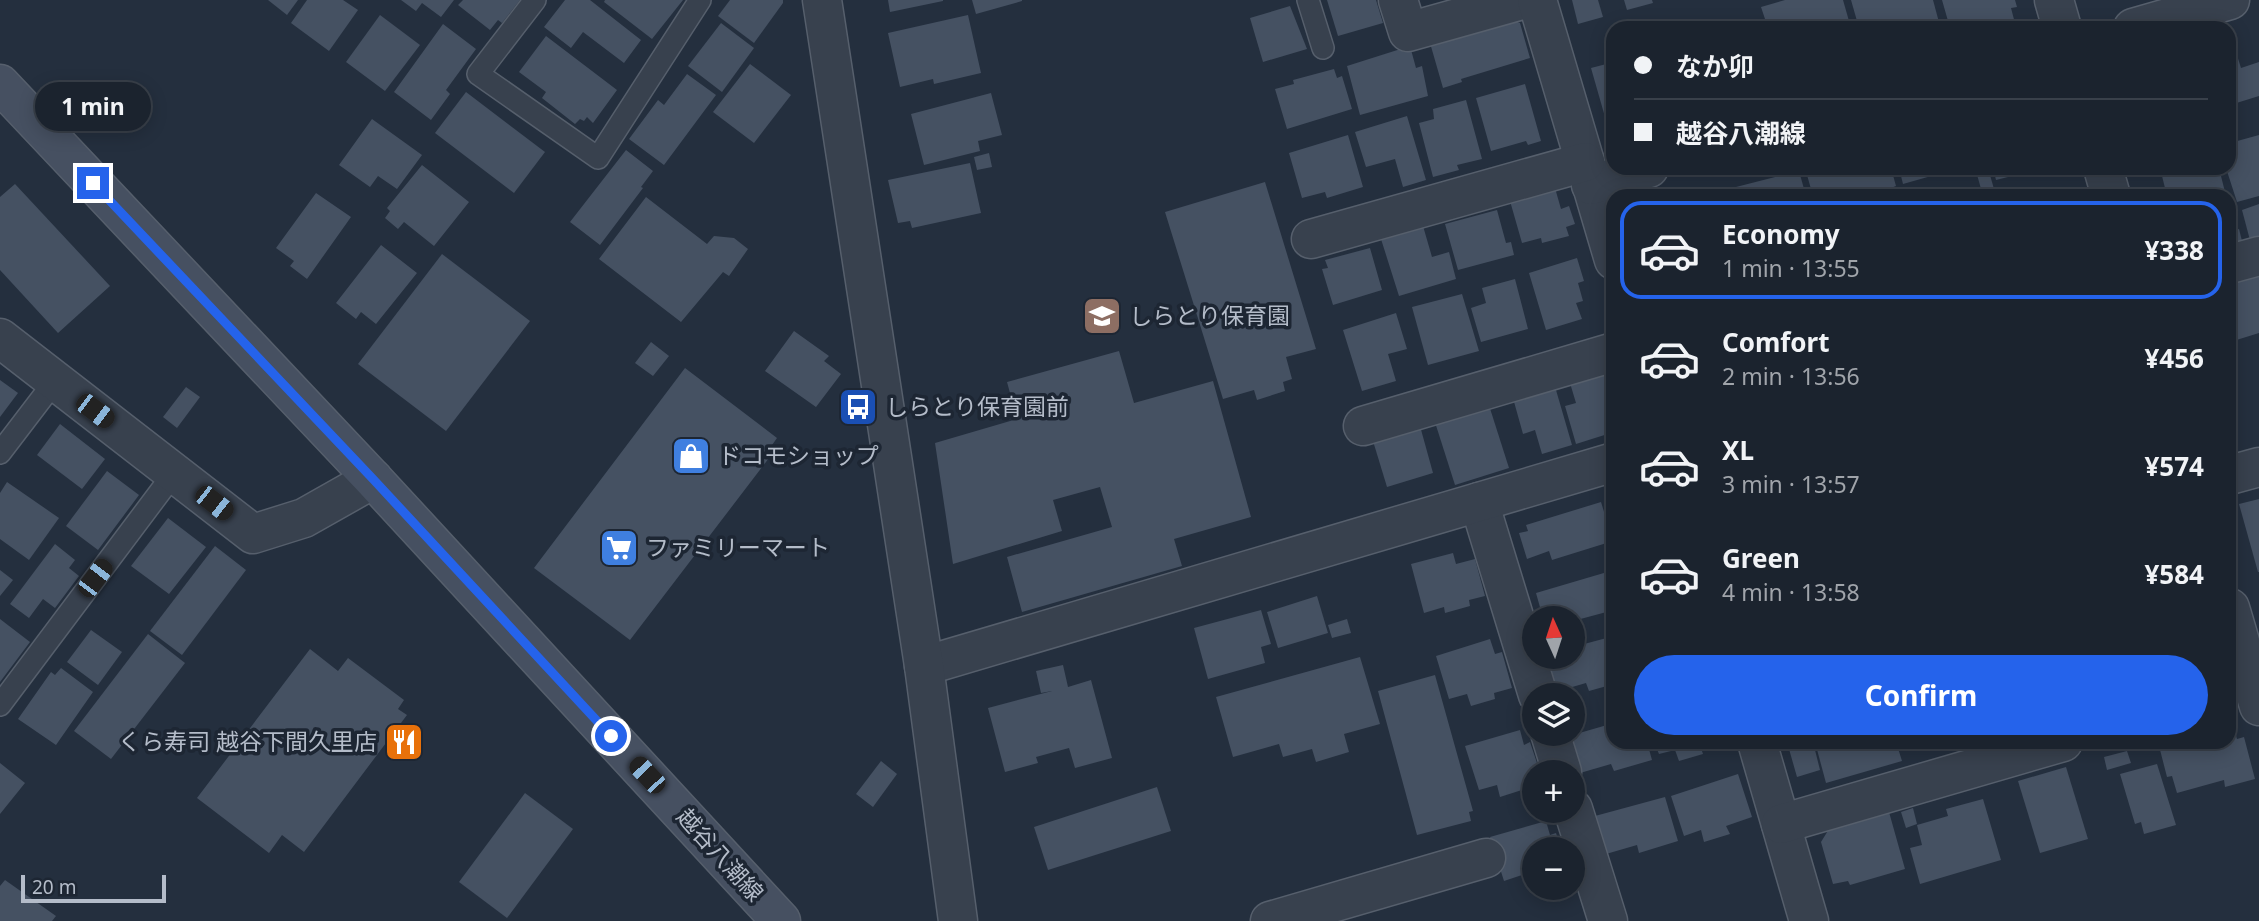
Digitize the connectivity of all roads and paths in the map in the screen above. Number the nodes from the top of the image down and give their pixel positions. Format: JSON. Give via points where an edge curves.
{"nodes":[{"id":1,"x":535,"y":0,"type":"edge"},
{"id":2,"x":700,"y":0,"type":"edge"},
{"id":3,"x":822,"y":0,"type":"edge"},
{"id":4,"x":1308,"y":0,"type":"edge"},
{"id":5,"x":1398,"y":0,"type":"edge"},
{"id":6,"x":1522,"y":0,"type":"edge"},
{"id":7,"x":1537,"y":0,"type":"edge"},
{"id":8,"x":2054,"y":0,"type":"edge"},
{"id":9,"x":2230,"y":0,"type":"edge"},
{"id":10,"x":2060,"y":21,"type":"edge"},
{"id":11,"x":2157,"y":21,"type":"edge"},
{"id":12,"x":1323,"y":48,"type":"dead end"},
{"id":13,"x":0,"y":84,"type":"edge"},
{"id":14,"x":1606,"y":172,"type":"edge"},
{"id":15,"x":1588,"y":174,"type":"junction"},
{"id":16,"x":1606,"y":234,"type":"edge"},
{"id":17,"x":1311,"y":240,"type":"dead end"},
{"id":18,"x":2259,"y":256,"type":"edge"},
{"id":19,"x":2236,"y":262,"type":"edge"},
{"id":20,"x":0,"y":338,"type":"edge"},
{"id":21,"x":1606,"y":354,"type":"edge"},
{"id":22,"x":55,"y":381,"type":"junction"},
{"id":23,"x":1363,"y":426,"type":"dead end"},
{"id":24,"x":0,"y":453,"type":"edge"},
{"id":25,"x":1606,"y":464,"type":"edge"},
{"id":26,"x":2259,"y":467,"type":"edge"},
{"id":27,"x":175,"y":472,"type":"junction"},
{"id":28,"x":2236,"y":473,"type":"edge"},
{"id":29,"x":373,"y":479,"type":"junction"},
{"id":30,"x":1479,"y":502,"type":"junction"},
{"id":31,"x":2236,"y":634,"type":"edge"},
{"id":32,"x":924,"y":666,"type":"junction"},
{"id":33,"x":1534,"y":683,"type":"edge"},
{"id":34,"x":2250,"y":693,"type":"edge"},
{"id":35,"x":0,"y":705,"type":"edge"},
{"id":36,"x":1758,"y":749,"type":"edge"},
{"id":37,"x":2039,"y":749,"type":"edge"},
{"id":38,"x":1577,"y":823,"type":"edge"},
{"id":39,"x":1781,"y":824,"type":"junction"},
{"id":40,"x":1486,"y":858,"type":"dead end"},
{"id":41,"x":950,"y":862,"type":"junction"},
{"id":42,"x":781,"y":921,"type":"edge"},
{"id":43,"x":939,"y":921,"type":"edge"},
{"id":44,"x":958,"y":921,"type":"edge"},
{"id":45,"x":1270,"y":921,"type":"edge"},
{"id":46,"x":1608,"y":921,"type":"edge"},
{"id":47,"x":1810,"y":921,"type":"edge"}],
"edges":[{"from":1,"to":2,"type":"lane","via":[[478,74],[598,158]]},
{"from":3,"to":32,"type":"street"},
{"from":4,"to":12,"type":"lane"},
{"from":5,"to":6,"type":"street","via":[[1408,32]]},
{"from":7,"to":15,"type":"street"},
{"from":8,"to":10,"type":"street"},
{"from":9,"to":11,"type":"street"},
{"from":13,"to":29,"type":"main road","name":"越谷八潮線"},
{"from":14,"to":15,"type":"street"},
{"from":15,"to":16,"type":"street"},
{"from":15,"to":17,"type":"street"},
{"from":18,"to":19,"type":"street"},
{"from":20,"to":22,"type":"street"},
{"from":21,"to":23,"type":"street"},
{"from":22,"to":24,"type":"lane"},
{"from":22,"to":27,"type":"street"},
{"from":25,"to":30,"type":"street"},
{"from":26,"to":28,"type":"street"},
{"from":27,"to":29,"type":"street","via":[[253,534],[304,518]]},
{"from":27,"to":35,"type":"lane"},
{"from":29,"to":42,"type":"main road","name":"越谷八潮線"},
{"from":30,"to":32,"type":"street"},
{"from":30,"to":33,"type":"street"},
{"from":31,"to":34,"type":"street"},
{"from":32,"to":41,"type":"street"},
{"from":36,"to":39,"type":"street"},
{"from":37,"to":39,"type":"street"},
{"from":38,"to":46,"type":"street"},
{"from":39,"to":47,"type":"street"},
{"from":40,"to":45,"type":"street"},
{"from":41,"to":43,"type":"street"},
{"from":41,"to":44,"type":"street"}]}
